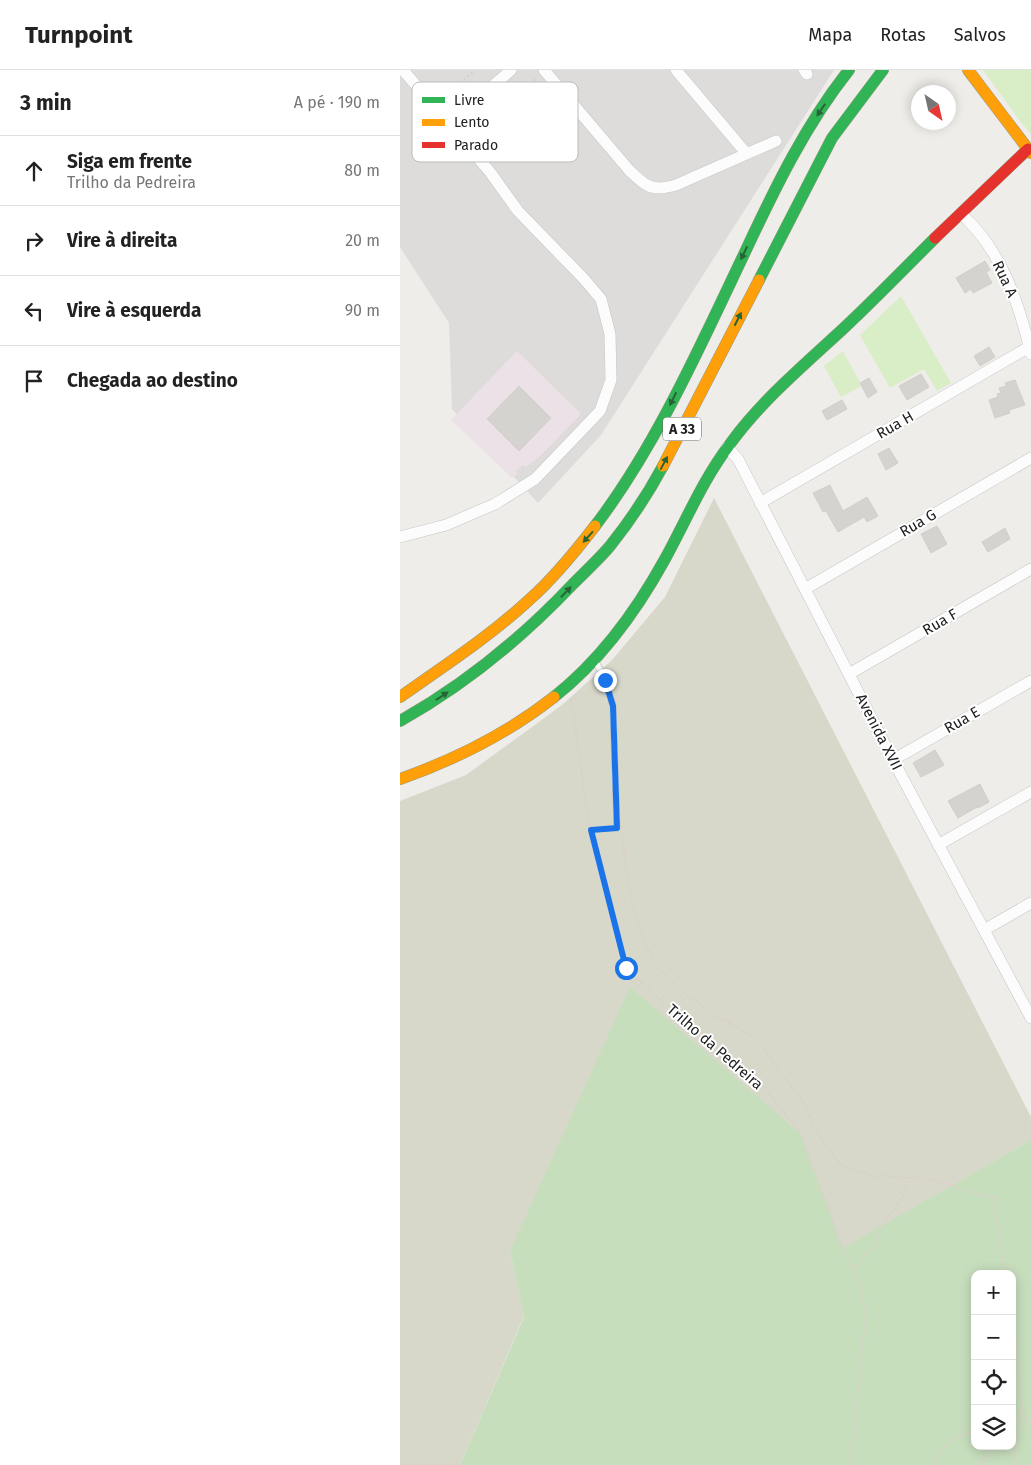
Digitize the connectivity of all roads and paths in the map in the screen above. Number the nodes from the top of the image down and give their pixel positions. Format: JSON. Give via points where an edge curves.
{"nodes":[{"id":1,"x":403,"y":70,"type":"edge"},
{"id":2,"x":475,"y":70,"type":"edge"},
{"id":3,"x":511,"y":70,"type":"edge"},
{"id":4,"x":545,"y":70,"type":"edge"},
{"id":5,"x":676,"y":70,"type":"edge"},
{"id":6,"x":849,"y":70,"type":"edge"},
{"id":7,"x":883,"y":70,"type":"edge"},
{"id":8,"x":968,"y":70,"type":"edge"},
{"id":9,"x":413,"y":82,"type":"edge"},
{"id":10,"x":461,"y":82,"type":"edge"},
{"id":11,"x":497,"y":82,"type":"edge"},
{"id":12,"x":531,"y":82,"type":"edge"},
{"id":13,"x":555,"y":82,"type":"edge"},
{"id":14,"x":578,"y":109,"type":"edge"},
{"id":15,"x":776,"y":140,"type":"dead end"},
{"id":16,"x":1029,"y":151,"type":"edge"},
{"id":17,"x":746,"y":153,"type":"junction"},
{"id":18,"x":481,"y":162,"type":"edge"},
{"id":19,"x":961,"y":214,"type":"junction"},
{"id":20,"x":1030,"y":351,"type":"edge"},
{"id":21,"x":728,"y":447,"type":"junction"},
{"id":22,"x":1031,"y":458,"type":"edge"},
{"id":23,"x":760,"y":502,"type":"junction"},
{"id":24,"x":400,"y":537,"type":"edge"},
{"id":25,"x":1031,"y":569,"type":"edge"},
{"id":26,"x":805,"y":589,"type":"junction"},
{"id":27,"x":595,"y":660,"type":"junction"},
{"id":28,"x":849,"y":674,"type":"junction"},
{"id":29,"x":1031,"y":681,"type":"edge"},
{"id":30,"x":564,"y":689,"type":"junction"},
{"id":31,"x":400,"y":697,"type":"edge"},
{"id":32,"x":400,"y":721,"type":"edge"},
{"id":33,"x":893,"y":760,"type":"junction"},
{"id":34,"x":400,"y":779,"type":"edge"},
{"id":35,"x":1031,"y":792,"type":"edge"},
{"id":36,"x":617,"y":828,"type":"junction"},
{"id":37,"x":591,"y":830,"type":"junction"},
{"id":38,"x":938,"y":845,"type":"junction"},
{"id":39,"x":1031,"y":903,"type":"edge"},
{"id":40,"x":984,"y":930,"type":"junction"},
{"id":41,"x":1031,"y":1018,"type":"edge"},
{"id":42,"x":908,"y":1178,"type":"junction"},
{"id":43,"x":852,"y":1270,"type":"junction"},
{"id":44,"x":1004,"y":1270,"type":"edge"},
{"id":45,"x":1016,"y":1346,"type":"edge"},
{"id":46,"x":1022,"y":1406,"type":"junction"},
{"id":47,"x":1016,"y":1422,"type":"edge"},
{"id":48,"x":1019,"y":1422,"type":"junction"},
{"id":49,"x":1031,"y":1424,"type":"edge"},
{"id":50,"x":971,"y":1432,"type":"edge"},
{"id":51,"x":1016,"y":1441,"type":"edge"},
{"id":52,"x":992,"y":1450,"type":"edge"},
{"id":53,"x":1014,"y":1450,"type":"edge"},
{"id":54,"x":850,"y":1465,"type":"edge"},
{"id":55,"x":935,"y":1465,"type":"edge"},
{"id":56,"x":978,"y":1465,"type":"edge"},
{"id":57,"x":1012,"y":1465,"type":"edge"}],
"edges":[{"from":1,"to":9,"type":"street"},
{"from":2,"to":10,"type":"path"},
{"from":3,"to":11,"type":"street"},
{"from":4,"to":12,"type":"path"},
{"from":4,"to":13,"type":"street"},
{"from":5,"to":17,"type":"street"},
{"from":6,"to":31,"type":"main road","number":"A 33","one_way":true,"via":[[809,128],[670,406],[633,472],[594,530],[546,584],[515,612]]},
{"from":32,"to":7,"type":"main road","number":"A 33","one_way":true,"via":[[427,706],[512,644],[610,546],[653,485],[832,138]]},
{"from":8,"to":16,"type":"main road"},
{"from":14,"to":17,"type":"street","via":[[629,170],[650,188],[676,185]]},
{"from":15,"to":17,"type":"street"},
{"from":16,"to":19,"type":"main road"},
{"from":18,"to":24,"type":"street","via":[[529,224],[601,299],[610,334],[611,380],[600,411],[535,479],[495,504],[446,525]]},
{"from":19,"to":20,"type":"street","name":"Rua A","via":[[973,225],[1000,263],[1012,290]]},
{"from":19,"to":21,"type":"main road","via":[[777,388]]},
{"from":20,"to":23,"type":"street","name":"Rua H"},
{"from":21,"to":23,"type":"street","name":"Avenida XVII","via":[[738,459]]},
{"from":21,"to":27,"type":"main road","via":[[696,497],[641,601]]},
{"from":22,"to":26,"type":"street","name":"Rua G"},
{"from":23,"to":26,"type":"street","name":"Avenida XVII"},
{"from":25,"to":28,"type":"street","name":"Rua F"},
{"from":26,"to":28,"type":"street","name":"Avenida XVII"},
{"from":27,"to":30,"type":"main road"},
{"from":27,"to":36,"type":"lane","via":[[613,706]]},
{"from":28,"to":33,"type":"street","name":"Avenida XVII"},
{"from":29,"to":33,"type":"street","name":"Rua E"},
{"from":30,"to":34,"type":"main road","via":[[498,736],[457,757]]},
{"from":30,"to":37,"type":"path","name":"Trilho da Pedreira","via":[[572,701]]},
{"from":33,"to":38,"type":"street","name":"Avenida XVII"},
{"from":35,"to":38,"type":"street"},
{"from":36,"to":37,"type":"path"},
{"from":36,"to":42,"type":"path","via":[[623,837],[632,905],[652,960],[688,996],[751,1036],[764,1048],[805,1104],[827,1148],[841,1164],[874,1178],[886,1175]]},
{"from":37,"to":43,"type":"path","name":"Trilho da Pedreira","via":[[626,968],[688,1026],[757,1079],[801,1134]]},
{"from":38,"to":40,"type":"street","name":"Avenida XVII"},
{"from":39,"to":40,"type":"street"},
{"from":40,"to":41,"type":"street","name":"Avenida XVII"},
{"from":42,"to":43,"type":"path","via":[[904,1196],[886,1220],[873,1248]]},
{"from":42,"to":44,"type":"path","via":[[940,1181],[996,1197]]},
{"from":43,"to":54,"type":"path","name":"Trilho da Pedreira","via":[[863,1295],[865,1319]]},
{"from":45,"to":46,"type":"path"},
{"from":46,"to":48,"type":"path"},
{"from":46,"to":49,"type":"path","via":[[1026,1421]]},
{"from":47,"to":48,"type":"path"},
{"from":48,"to":51,"type":"path"},
{"from":50,"to":55,"type":"path","via":[[956,1438],[938,1453]]},
{"from":52,"to":56,"type":"path"},
{"from":53,"to":57,"type":"path"}]}
